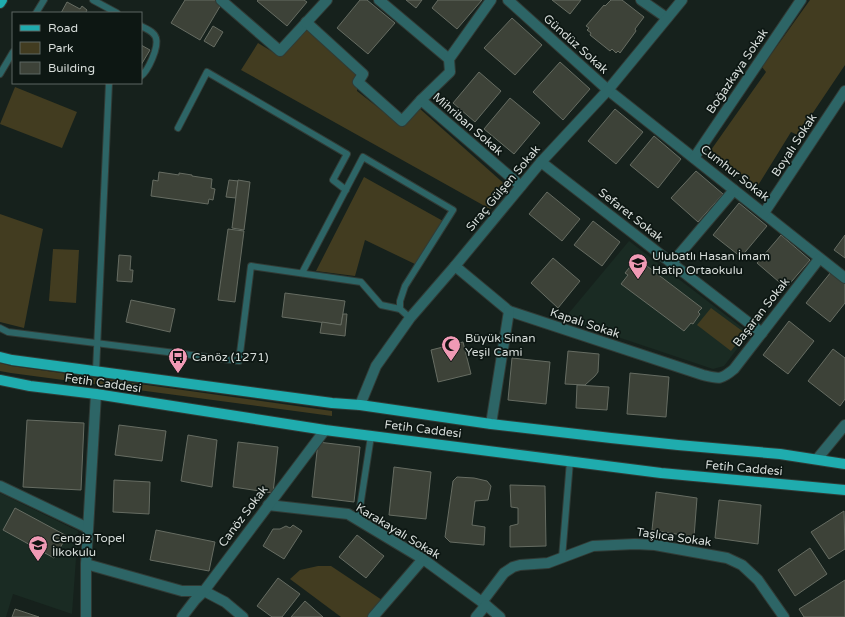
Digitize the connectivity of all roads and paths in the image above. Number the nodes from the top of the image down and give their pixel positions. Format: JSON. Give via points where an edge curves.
{"nodes":[{"id":1,"x":2,"y":0,"type":"edge"},
{"id":2,"x":44,"y":0,"type":"edge"},
{"id":3,"x":93,"y":0,"type":"edge"},
{"id":4,"x":221,"y":0,"type":"edge"},
{"id":5,"x":327,"y":0,"type":"edge"},
{"id":6,"x":378,"y":0,"type":"edge"},
{"id":7,"x":491,"y":0,"type":"edge"},
{"id":8,"x":508,"y":0,"type":"edge"},
{"id":9,"x":642,"y":0,"type":"edge"},
{"id":10,"x":682,"y":0,"type":"edge"},
{"id":11,"x":801,"y":0,"type":"edge"},
{"id":12,"x":0,"y":3,"type":"edge"},
{"id":13,"x":37,"y":12,"type":"edge"},
{"id":14,"x":115,"y":12,"type":"edge"},
{"id":15,"x":667,"y":18,"type":"junction"},
{"id":16,"x":306,"y":22,"type":"junction"},
{"id":17,"x":142,"y":27,"type":"edge"},
{"id":18,"x":12,"y":54,"type":"edge"},
{"id":19,"x":449,"y":59,"type":"junction"},
{"id":20,"x":0,"y":74,"type":"edge"},
{"id":21,"x":142,"y":75,"type":"edge"},
{"id":22,"x":109,"y":84,"type":"edge"},
{"id":23,"x":608,"y":90,"type":"junction"},
{"id":24,"x":845,"y":91,"type":"edge"},
{"id":25,"x":422,"y":100,"type":"junction"},
{"id":26,"x":178,"y":128,"type":"dead end"},
{"id":27,"x":694,"y":158,"type":"junction"},
{"id":28,"x":541,"y":162,"type":"junction"},
{"id":29,"x":521,"y":186,"type":"junction"},
{"id":30,"x":346,"y":190,"type":"junction"},
{"id":31,"x":734,"y":190,"type":"junction"},
{"id":32,"x":764,"y":213,"type":"junction"},
{"id":33,"x":819,"y":259,"type":"junction"},
{"id":34,"x":672,"y":263,"type":"junction"},
{"id":35,"x":455,"y":266,"type":"junction"},
{"id":36,"x":302,"y":273,"type":"junction"},
{"id":37,"x":845,"y":278,"type":"edge"},
{"id":38,"x":400,"y":309,"type":"junction"},
{"id":39,"x":509,"y":312,"type":"junction"},
{"id":40,"x":410,"y":318,"type":"junction"},
{"id":41,"x":0,"y":328,"type":"edge"},
{"id":42,"x":762,"y":333,"type":"junction"},
{"id":43,"x":97,"y":344,"type":"junction"},
{"id":44,"x":0,"y":357,"type":"edge"},
{"id":45,"x":96,"y":371,"type":"junction"},
{"id":46,"x":720,"y":378,"type":"joint"},
{"id":47,"x":0,"y":380,"type":"edge"},
{"id":48,"x":96,"y":394,"type":"junction"},
{"id":49,"x":360,"y":405,"type":"junction"},
{"id":50,"x":491,"y":424,"type":"junction"},
{"id":51,"x":845,"y":425,"type":"edge"},
{"id":52,"x":325,"y":430,"type":"junction"},
{"id":53,"x":371,"y":436,"type":"junction"},
{"id":54,"x":816,"y":459,"type":"junction"},
{"id":55,"x":570,"y":461,"type":"junction"},
{"id":56,"x":845,"y":464,"type":"edge"},
{"id":57,"x":0,"y":486,"type":"edge"},
{"id":58,"x":845,"y":490,"type":"edge"},
{"id":59,"x":268,"y":505,"type":"junction"},
{"id":60,"x":358,"y":520,"type":"junction"},
{"id":61,"x":88,"y":528,"type":"junction"},
{"id":62,"x":562,"y":558,"type":"junction"},
{"id":63,"x":423,"y":559,"type":"junction"},
{"id":64,"x":86,"y":564,"type":"junction"},
{"id":65,"x":204,"y":591,"type":"junction"},
{"id":66,"x":484,"y":603,"type":"junction"},
{"id":67,"x":86,"y":617,"type":"edge"},
{"id":68,"x":182,"y":617,"type":"edge"},
{"id":69,"x":243,"y":617,"type":"edge"},
{"id":70,"x":373,"y":617,"type":"edge"},
{"id":71,"x":476,"y":617,"type":"edge"},
{"id":72,"x":500,"y":617,"type":"edge"},
{"id":73,"x":784,"y":617,"type":"edge"}],
"edges":[{"from":1,"to":12,"type":"main road"},
{"from":2,"to":13,"type":"lane"},
{"from":3,"to":14,"type":"lane"},
{"from":4,"to":16,"type":"street","via":[[280,51]]},
{"from":5,"to":16,"type":"street"},
{"from":6,"to":19,"type":"street"},
{"from":7,"to":19,"type":"street"},
{"from":8,"to":23,"type":"street","name":"Gündüz Sokak"},
{"from":9,"to":15,"type":"street"},
{"from":10,"to":15,"type":"street","name":"Sıraç Gülşen Sokak"},
{"from":11,"to":27,"type":"street","name":"Boğazkaya Sokak"},
{"from":15,"to":23,"type":"street","name":"Sıraç Gülşen Sokak"},
{"from":16,"to":25,"type":"street","name":"Mihriban Sokak","via":[[363,74],[358,82],[402,121]]},
{"from":17,"to":21,"type":"lane","via":[[156,37],[154,54]]},
{"from":18,"to":20,"type":"lane"},
{"from":19,"to":25,"type":"street","via":[[450,72]]},
{"from":22,"to":43,"type":"lane"},
{"from":23,"to":27,"type":"street","name":"Cumhur Sokak"},
{"from":23,"to":28,"type":"street","name":"Sıraç Gülşen Sokak"},
{"from":24,"to":32,"type":"street","name":"Boyalı Sokak"},
{"from":25,"to":29,"type":"street","name":"Mihriban Sokak"},
{"from":26,"to":30,"type":"lane","via":[[207,72],[347,154],[333,180]]},
{"from":27,"to":31,"type":"street","name":"Cumhur Sokak"},
{"from":28,"to":29,"type":"street","name":"Sıraç Gülşen Sokak"},
{"from":28,"to":34,"type":"street","name":"Sefaret Sokak"},
{"from":29,"to":35,"type":"street","name":"Sıraç Gülşen Sokak"},
{"from":30,"to":36,"type":"lane"},
{"from":30,"to":38,"type":"lane","via":[[363,158],[453,210],[405,286]]},
{"from":31,"to":32,"type":"street","name":"Cumhur Sokak"},
{"from":31,"to":34,"type":"street"},
{"from":32,"to":33,"type":"street","name":"Cumhur Sokak"},
{"from":33,"to":37,"type":"street","name":"Cumhur Sokak"},
{"from":33,"to":42,"type":"street","name":"Başaran Sokak"},
{"from":34,"to":42,"type":"street","name":"Sefaret Sokak"},
{"from":35,"to":39,"type":"street","name":"Kapalı Sokak"},
{"from":35,"to":40,"type":"street","name":"Sıraç Gülşen Sokak"},
{"from":36,"to":38,"type":"lane","via":[[361,282],[381,306]]},
{"from":36,"to":43,"type":"lane","via":[[251,266],[239,361]]},
{"from":38,"to":40,"type":"lane"},
{"from":39,"to":46,"type":"street","name":"Kapalı Sokak","via":[[703,375]]},
{"from":39,"to":50,"type":"street"},
{"from":40,"to":49,"type":"street","name":"Sıraç Gülşen Sokak","via":[[376,366]]},
{"from":41,"to":43,"type":"lane","via":[[8,332]]},
{"from":42,"to":46,"type":"street","name":"Başaran Sokak","via":[[734,369]]},
{"from":43,"to":45,"type":"lane"},
{"from":44,"to":45,"type":"main road","name":"Fetih Caddesi"},
{"from":45,"to":49,"type":"main road","name":"Fetih Caddesi"},
{"from":47,"to":48,"type":"main road","name":"Fetih Caddesi"},
{"from":48,"to":52,"type":"main road","name":"Fetih Caddesi"},
{"from":48,"to":61,"type":"street"},
{"from":49,"to":50,"type":"main road","name":"Fetih Caddesi"},
{"from":50,"to":54,"type":"main road","name":"Fetih Caddesi"},
{"from":51,"to":54,"type":"street"},
{"from":52,"to":53,"type":"main road","name":"Fetih Caddesi"},
{"from":52,"to":59,"type":"street","name":"Canöz Sokak"},
{"from":53,"to":55,"type":"main road","name":"Fetih Caddesi"},
{"from":53,"to":60,"type":"lane"},
{"from":54,"to":56,"type":"main road","name":"Fetih Caddesi"},
{"from":55,"to":58,"type":"main road","name":"Fetih Caddesi","via":[[661,473]]},
{"from":55,"to":62,"type":"lane"},
{"from":57,"to":61,"type":"street"},
{"from":59,"to":60,"type":"street","name":"Karakayalı Sokak","via":[[348,514]]},
{"from":59,"to":65,"type":"street","name":"Canöz Sokak"},
{"from":60,"to":63,"type":"street","name":"Karakayalı Sokak"},
{"from":61,"to":64,"type":"street"},
{"from":62,"to":66,"type":"street","name":"Taşlıca Sokak","via":[[548,563],[520,565],[508,569]]},
{"from":62,"to":73,"type":"street","name":"Taşlıca Sokak","via":[[593,546],[635,544],[655,545],[726,558],[742,565],[758,580]]},
{"from":63,"to":66,"type":"street","name":"Karakayalı Sokak"},
{"from":63,"to":70,"type":"street"},
{"from":64,"to":65,"type":"street","via":[[182,591]]},
{"from":64,"to":67,"type":"street"},
{"from":65,"to":68,"type":"street","name":"Canöz Sokak"},
{"from":65,"to":69,"type":"street","via":[[225,602]]},
{"from":66,"to":71,"type":"street","name":"Taşlıca Sokak"},
{"from":66,"to":72,"type":"street","name":"Karakayalı Sokak"}]}
